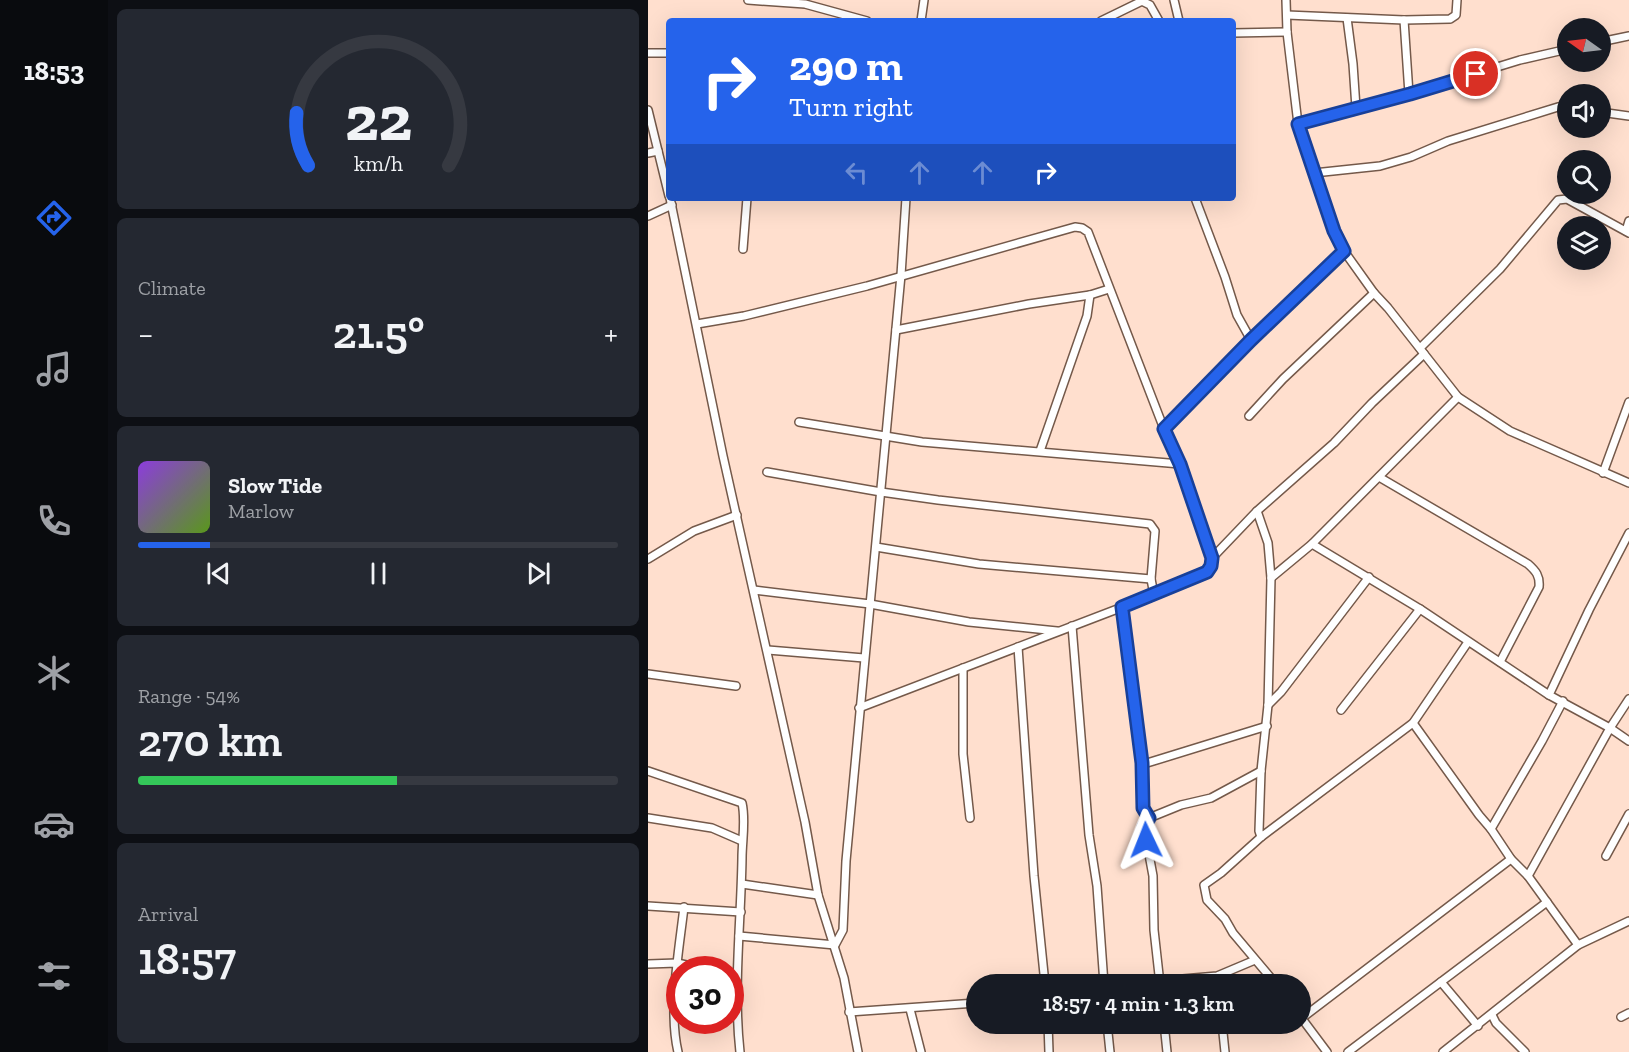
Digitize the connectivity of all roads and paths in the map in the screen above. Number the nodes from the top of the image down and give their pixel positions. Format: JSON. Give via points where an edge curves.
{"nodes":[{"id":1,"x":748,"y":0,"type":"edge"},
{"id":2,"x":924,"y":0,"type":"edge"},
{"id":3,"x":1174,"y":0,"type":"edge"},
{"id":4,"x":1286,"y":0,"type":"edge"},
{"id":5,"x":1457,"y":0,"type":"edge"},
{"id":6,"x":1287,"y":15,"type":"junction"},
{"id":7,"x":856,"y":18,"type":"edge"},
{"id":8,"x":921,"y":18,"type":"edge"},
{"id":9,"x":1107,"y":18,"type":"edge"},
{"id":10,"x":1157,"y":18,"type":"edge"},
{"id":11,"x":1178,"y":18,"type":"edge"},
{"id":12,"x":1347,"y":18,"type":"junction"},
{"id":13,"x":1404,"y":20,"type":"junction"},
{"id":14,"x":1287,"y":32,"type":"junction"},
{"id":15,"x":1236,"y":33,"type":"edge"},
{"id":16,"x":1629,"y":36,"type":"edge"},
{"id":17,"x":1611,"y":40,"type":"edge"},
{"id":18,"x":1557,"y":52,"type":"edge"},
{"id":19,"x":648,"y":53,"type":"edge"},
{"id":20,"x":666,"y":53,"type":"edge"},
{"id":21,"x":1410,"y":94,"type":"junction"},
{"id":22,"x":1557,"y":107,"type":"edge"},
{"id":23,"x":1356,"y":108,"type":"junction"},
{"id":24,"x":648,"y":110,"type":"edge"},
{"id":25,"x":1611,"y":114,"type":"edge"},
{"id":26,"x":1629,"y":116,"type":"edge"},
{"id":27,"x":1298,"y":124,"type":"junction"},
{"id":28,"x":658,"y":151,"type":"junction"},
{"id":29,"x":648,"y":153,"type":"edge"},
{"id":30,"x":1314,"y":173,"type":"junction"},
{"id":31,"x":666,"y":184,"type":"edge"},
{"id":32,"x":669,"y":201,"type":"edge"},
{"id":33,"x":670,"y":201,"type":"edge"},
{"id":34,"x":747,"y":201,"type":"edge"},
{"id":35,"x":906,"y":201,"type":"edge"},
{"id":36,"x":1196,"y":201,"type":"edge"},
{"id":37,"x":648,"y":216,"type":"edge"},
{"id":38,"x":1629,"y":222,"type":"edge"},
{"id":39,"x":1628,"y":232,"type":"edge"},
{"id":40,"x":743,"y":249,"type":"dead end"},
{"id":41,"x":1344,"y":251,"type":"junction"},
{"id":42,"x":901,"y":274,"type":"junction"},
{"id":43,"x":1109,"y":289,"type":"junction"},
{"id":44,"x":1374,"y":293,"type":"junction"},
{"id":45,"x":1090,"y":295,"type":"junction"},
{"id":46,"x":697,"y":324,"type":"junction"},
{"id":47,"x":896,"y":330,"type":"junction"},
{"id":48,"x":1251,"y":340,"type":"junction"},
{"id":49,"x":1422,"y":351,"type":"junction"},
{"id":50,"x":1458,"y":397,"type":"junction"},
{"id":51,"x":1629,"y":402,"type":"edge"},
{"id":52,"x":1249,"y":416,"type":"dead end"},
{"id":53,"x":799,"y":422,"type":"dead end"},
{"id":54,"x":1164,"y":429,"type":"junction"},
{"id":55,"x":886,"y":436,"type":"junction"},
{"id":56,"x":1040,"y":451,"type":"junction"},
{"id":57,"x":1180,"y":464,"type":"junction"},
{"id":58,"x":768,"y":472,"type":"dead end"},
{"id":59,"x":1604,"y":473,"type":"junction"},
{"id":60,"x":1379,"y":477,"type":"junction"},
{"id":61,"x":1629,"y":483,"type":"edge"},
{"id":62,"x":881,"y":492,"type":"junction"},
{"id":63,"x":1257,"y":511,"type":"junction"},
{"id":64,"x":737,"y":515,"type":"junction"},
{"id":65,"x":1629,"y":533,"type":"edge"},
{"id":66,"x":1312,"y":544,"type":"junction"},
{"id":67,"x":876,"y":547,"type":"junction"},
{"id":68,"x":1212,"y":558,"type":"junction"},
{"id":69,"x":648,"y":559,"type":"edge"},
{"id":70,"x":1271,"y":578,"type":"junction"},
{"id":71,"x":1369,"y":578,"type":"junction"},
{"id":72,"x":1151,"y":579,"type":"junction"},
{"id":73,"x":754,"y":590,"type":"junction"},
{"id":74,"x":1154,"y":595,"type":"junction"},
{"id":75,"x":870,"y":604,"type":"junction"},
{"id":76,"x":1122,"y":607,"type":"junction"},
{"id":77,"x":1420,"y":609,"type":"junction"},
{"id":78,"x":1072,"y":626,"type":"junction"},
{"id":79,"x":1060,"y":631,"type":"junction"},
{"id":80,"x":1468,"y":642,"type":"junction"},
{"id":81,"x":1018,"y":647,"type":"junction"},
{"id":82,"x":768,"y":650,"type":"junction"},
{"id":83,"x":864,"y":658,"type":"junction"},
{"id":84,"x":1500,"y":662,"type":"junction"},
{"id":85,"x":963,"y":668,"type":"junction"},
{"id":86,"x":648,"y":674,"type":"edge"},
{"id":87,"x":736,"y":686,"type":"dead end"},
{"id":88,"x":1549,"y":694,"type":"junction"},
{"id":89,"x":1629,"y":699,"type":"edge"},
{"id":90,"x":1563,"y":701,"type":"junction"},
{"id":91,"x":1268,"y":705,"type":"junction"},
{"id":92,"x":859,"y":708,"type":"junction"},
{"id":93,"x":1341,"y":710,"type":"dead end"},
{"id":94,"x":1413,"y":723,"type":"junction"},
{"id":95,"x":1267,"y":726,"type":"junction"},
{"id":96,"x":1610,"y":728,"type":"junction"},
{"id":97,"x":1629,"y":741,"type":"edge"},
{"id":98,"x":1142,"y":763,"type":"junction"},
{"id":99,"x":648,"y":771,"type":"edge"},
{"id":100,"x":1261,"y":771,"type":"junction"},
{"id":101,"x":1629,"y":814,"type":"edge"},
{"id":102,"x":648,"y":818,"type":"edge"},
{"id":103,"x":970,"y":818,"type":"dead end"},
{"id":104,"x":1149,"y":818,"type":"junction"},
{"id":105,"x":1491,"y":829,"type":"junction"},
{"id":106,"x":1261,"y":837,"type":"junction"},
{"id":107,"x":742,"y":841,"type":"junction"},
{"id":108,"x":1606,"y":856,"type":"dead end"},
{"id":109,"x":1511,"y":859,"type":"junction"},
{"id":110,"x":1528,"y":876,"type":"junction"},
{"id":111,"x":742,"y":884,"type":"junction"},
{"id":112,"x":818,"y":895,"type":"junction"},
{"id":113,"x":1547,"y":902,"type":"junction"},
{"id":114,"x":648,"y":906,"type":"edge"},
{"id":115,"x":684,"y":907,"type":"junction"},
{"id":116,"x":741,"y":912,"type":"junction"},
{"id":117,"x":1629,"y":921,"type":"edge"},
{"id":118,"x":740,"y":936,"type":"junction"},
{"id":119,"x":835,"y":945,"type":"junction"},
{"id":120,"x":1578,"y":945,"type":"junction"},
{"id":121,"x":678,"y":956,"type":"edge"},
{"id":122,"x":737,"y":956,"type":"edge"},
{"id":123,"x":1255,"y":960,"type":"junction"},
{"id":124,"x":666,"y":963,"type":"edge"},
{"id":125,"x":648,"y":964,"type":"edge"},
{"id":126,"x":1045,"y":974,"type":"edge"},
{"id":127,"x":1103,"y":974,"type":"edge"},
{"id":128,"x":1158,"y":974,"type":"edge"},
{"id":129,"x":1222,"y":974,"type":"edge"},
{"id":130,"x":1267,"y":974,"type":"edge"},
{"id":131,"x":1441,"y":982,"type":"junction"},
{"id":132,"x":966,"y":1004,"type":"edge"},
{"id":133,"x":910,"y":1009,"type":"junction"},
{"id":134,"x":1311,"y":1009,"type":"edge"},
{"id":135,"x":849,"y":1012,"type":"junction"},
{"id":136,"x":1629,"y":1013,"type":"edge"},
{"id":137,"x":1492,"y":1015,"type":"junction"},
{"id":138,"x":1621,"y":1017,"type":"dead end"},
{"id":139,"x":1478,"y":1026,"type":"junction"},
{"id":140,"x":1311,"y":1030,"type":"edge"},
{"id":141,"x":674,"y":1034,"type":"edge"},
{"id":142,"x":738,"y":1034,"type":"edge"},
{"id":143,"x":1048,"y":1034,"type":"edge"},
{"id":144,"x":1108,"y":1034,"type":"edge"},
{"id":145,"x":1165,"y":1034,"type":"edge"},
{"id":146,"x":1223,"y":1034,"type":"edge"},
{"id":147,"x":678,"y":1052,"type":"edge"},
{"id":148,"x":740,"y":1052,"type":"edge"},
{"id":149,"x":858,"y":1052,"type":"edge"},
{"id":150,"x":921,"y":1052,"type":"edge"},
{"id":151,"x":1049,"y":1052,"type":"edge"},
{"id":152,"x":1110,"y":1052,"type":"edge"},
{"id":153,"x":1167,"y":1052,"type":"edge"},
{"id":154,"x":1225,"y":1052,"type":"edge"},
{"id":155,"x":1327,"y":1052,"type":"edge"},
{"id":156,"x":1348,"y":1052,"type":"edge"},
{"id":157,"x":1444,"y":1052,"type":"edge"},
{"id":158,"x":1525,"y":1052,"type":"edge"}],
"edges":[{"from":1,"to":7,"type":"street","via":[[805,4]]},
{"from":2,"to":8,"type":"street"},
{"from":3,"to":11,"type":"street"},
{"from":4,"to":6,"type":"street"},
{"from":5,"to":13,"type":"street","via":[[1453,18]]},
{"from":6,"to":12,"type":"street"},
{"from":6,"to":14,"type":"street"},
{"from":9,"to":10,"type":"street","via":[[1142,2],[1150,5]]},
{"from":12,"to":13,"type":"street"},
{"from":12,"to":23,"type":"street"},
{"from":13,"to":21,"type":"street"},
{"from":14,"to":15,"type":"street"},
{"from":14,"to":27,"type":"street"},
{"from":16,"to":17,"type":"street"},
{"from":18,"to":21,"type":"street"},
{"from":19,"to":20,"type":"street"},
{"from":21,"to":23,"type":"street"},
{"from":22,"to":30,"type":"street","via":[[1380,166]]},
{"from":23,"to":27,"type":"street"},
{"from":24,"to":28,"type":"street"},
{"from":25,"to":26,"type":"street"},
{"from":27,"to":30,"type":"street"},
{"from":28,"to":29,"type":"street"},
{"from":28,"to":31,"type":"street"},
{"from":30,"to":41,"type":"street"},
{"from":32,"to":37,"type":"street"},
{"from":33,"to":46,"type":"street"},
{"from":34,"to":40,"type":"street"},
{"from":35,"to":42,"type":"street"},
{"from":36,"to":48,"type":"street","via":[[1237,315]]},
{"from":38,"to":39,"type":"street"},
{"from":39,"to":49,"type":"street","via":[[1567,200],[1558,200],[1500,269]]},
{"from":41,"to":44,"type":"street"},
{"from":41,"to":48,"type":"street"},
{"from":42,"to":43,"type":"street","via":[[1075,227],[1088,232]]},
{"from":42,"to":46,"type":"street","via":[[867,286]]},
{"from":42,"to":47,"type":"street"},
{"from":43,"to":45,"type":"street"},
{"from":43,"to":54,"type":"street"},
{"from":44,"to":49,"type":"street"},
{"from":44,"to":52,"type":"street"},
{"from":45,"to":47,"type":"street"},
{"from":45,"to":56,"type":"street","via":[[1087,316]]},
{"from":46,"to":64,"type":"street"},
{"from":47,"to":55,"type":"street"},
{"from":48,"to":54,"type":"street"},
{"from":49,"to":50,"type":"street"},
{"from":49,"to":63,"type":"street","via":[[1334,442]]},
{"from":50,"to":59,"type":"street","via":[[1510,431]]},
{"from":50,"to":60,"type":"street"},
{"from":51,"to":59,"type":"street"},
{"from":53,"to":55,"type":"street"},
{"from":54,"to":57,"type":"street"},
{"from":55,"to":56,"type":"street"},
{"from":55,"to":62,"type":"street"},
{"from":56,"to":57,"type":"street"},
{"from":57,"to":68,"type":"street"},
{"from":58,"to":62,"type":"street"},
{"from":59,"to":61,"type":"street"},
{"from":60,"to":66,"type":"street"},
{"from":60,"to":84,"type":"street","via":[[1536,571],[1539,587]]},
{"from":62,"to":67,"type":"street"},
{"from":62,"to":72,"type":"street","via":[[1150,524],[1155,531]]},
{"from":63,"to":68,"type":"street"},
{"from":63,"to":70,"type":"street","via":[[1268,543]]},
{"from":64,"to":69,"type":"street","via":[[694,531]]},
{"from":64,"to":73,"type":"street"},
{"from":65,"to":88,"type":"street"},
{"from":66,"to":70,"type":"street"},
{"from":66,"to":71,"type":"street"},
{"from":67,"to":72,"type":"street","via":[[979,564]]},
{"from":67,"to":75,"type":"street"},
{"from":68,"to":74,"type":"street","via":[[1207,572]]},
{"from":70,"to":91,"type":"street"},
{"from":71,"to":77,"type":"street"},
{"from":71,"to":91,"type":"street"},
{"from":72,"to":74,"type":"street"},
{"from":73,"to":75,"type":"street"},
{"from":73,"to":82,"type":"street"},
{"from":74,"to":76,"type":"street"},
{"from":75,"to":79,"type":"street","via":[[969,622]]},
{"from":75,"to":83,"type":"street"},
{"from":76,"to":78,"type":"street"},
{"from":76,"to":98,"type":"street"},
{"from":77,"to":80,"type":"street"},
{"from":77,"to":93,"type":"street"},
{"from":78,"to":79,"type":"street"},
{"from":78,"to":127,"type":"street"},
{"from":79,"to":81,"type":"street"},
{"from":80,"to":84,"type":"street"},
{"from":80,"to":94,"type":"street"},
{"from":81,"to":85,"type":"street"},
{"from":81,"to":126,"type":"street"},
{"from":82,"to":83,"type":"street"},
{"from":82,"to":112,"type":"street"},
{"from":83,"to":92,"type":"street"},
{"from":84,"to":88,"type":"street"},
{"from":85,"to":92,"type":"street"},
{"from":85,"to":103,"type":"street","via":[[963,754]]},
{"from":86,"to":87,"type":"street"},
{"from":88,"to":90,"type":"street"},
{"from":89,"to":96,"type":"street"},
{"from":90,"to":96,"type":"street"},
{"from":90,"to":105,"type":"street"},
{"from":91,"to":95,"type":"street"},
{"from":92,"to":119,"type":"street","via":[[844,923]]},
{"from":94,"to":105,"type":"street"},
{"from":94,"to":106,"type":"street"},
{"from":95,"to":98,"type":"street"},
{"from":95,"to":100,"type":"street"},
{"from":96,"to":97,"type":"street"},
{"from":96,"to":110,"type":"street"},
{"from":98,"to":104,"type":"street","via":[[1143,808]]},
{"from":99,"to":107,"type":"street","via":[[742,803]]},
{"from":100,"to":104,"type":"street","via":[[1211,798]]},
{"from":100,"to":106,"type":"street"},
{"from":101,"to":108,"type":"street"},
{"from":102,"to":107,"type":"street","via":[[712,828]]},
{"from":104,"to":128,"type":"street","via":[[1144,827],[1153,876]]},
{"from":105,"to":109,"type":"street"},
{"from":106,"to":123,"type":"street","via":[[1204,885],[1207,900]]},
{"from":107,"to":111,"type":"street"},
{"from":109,"to":110,"type":"street"},
{"from":109,"to":134,"type":"street"},
{"from":110,"to":113,"type":"street"},
{"from":111,"to":112,"type":"street"},
{"from":111,"to":116,"type":"street"},
{"from":112,"to":119,"type":"street"},
{"from":113,"to":120,"type":"street"},
{"from":113,"to":131,"type":"street"},
{"from":114,"to":115,"type":"street"},
{"from":115,"to":116,"type":"street"},
{"from":115,"to":121,"type":"street"},
{"from":116,"to":118,"type":"street"},
{"from":117,"to":120,"type":"street"},
{"from":118,"to":119,"type":"street"},
{"from":118,"to":122,"type":"street"},
{"from":119,"to":135,"type":"street"},
{"from":120,"to":137,"type":"street"},
{"from":123,"to":129,"type":"street"},
{"from":123,"to":130,"type":"street"},
{"from":124,"to":125,"type":"street"},
{"from":131,"to":139,"type":"street"},
{"from":131,"to":156,"type":"street"},
{"from":132,"to":133,"type":"street"},
{"from":133,"to":135,"type":"street"},
{"from":133,"to":150,"type":"street"},
{"from":135,"to":149,"type":"street"},
{"from":136,"to":138,"type":"street"},
{"from":137,"to":139,"type":"street"},
{"from":137,"to":158,"type":"street"},
{"from":139,"to":157,"type":"street"},
{"from":140,"to":155,"type":"street"},
{"from":141,"to":147,"type":"street"},
{"from":142,"to":148,"type":"street"},
{"from":143,"to":151,"type":"street"},
{"from":144,"to":152,"type":"street"},
{"from":145,"to":153,"type":"street"},
{"from":146,"to":154,"type":"street"}]}
